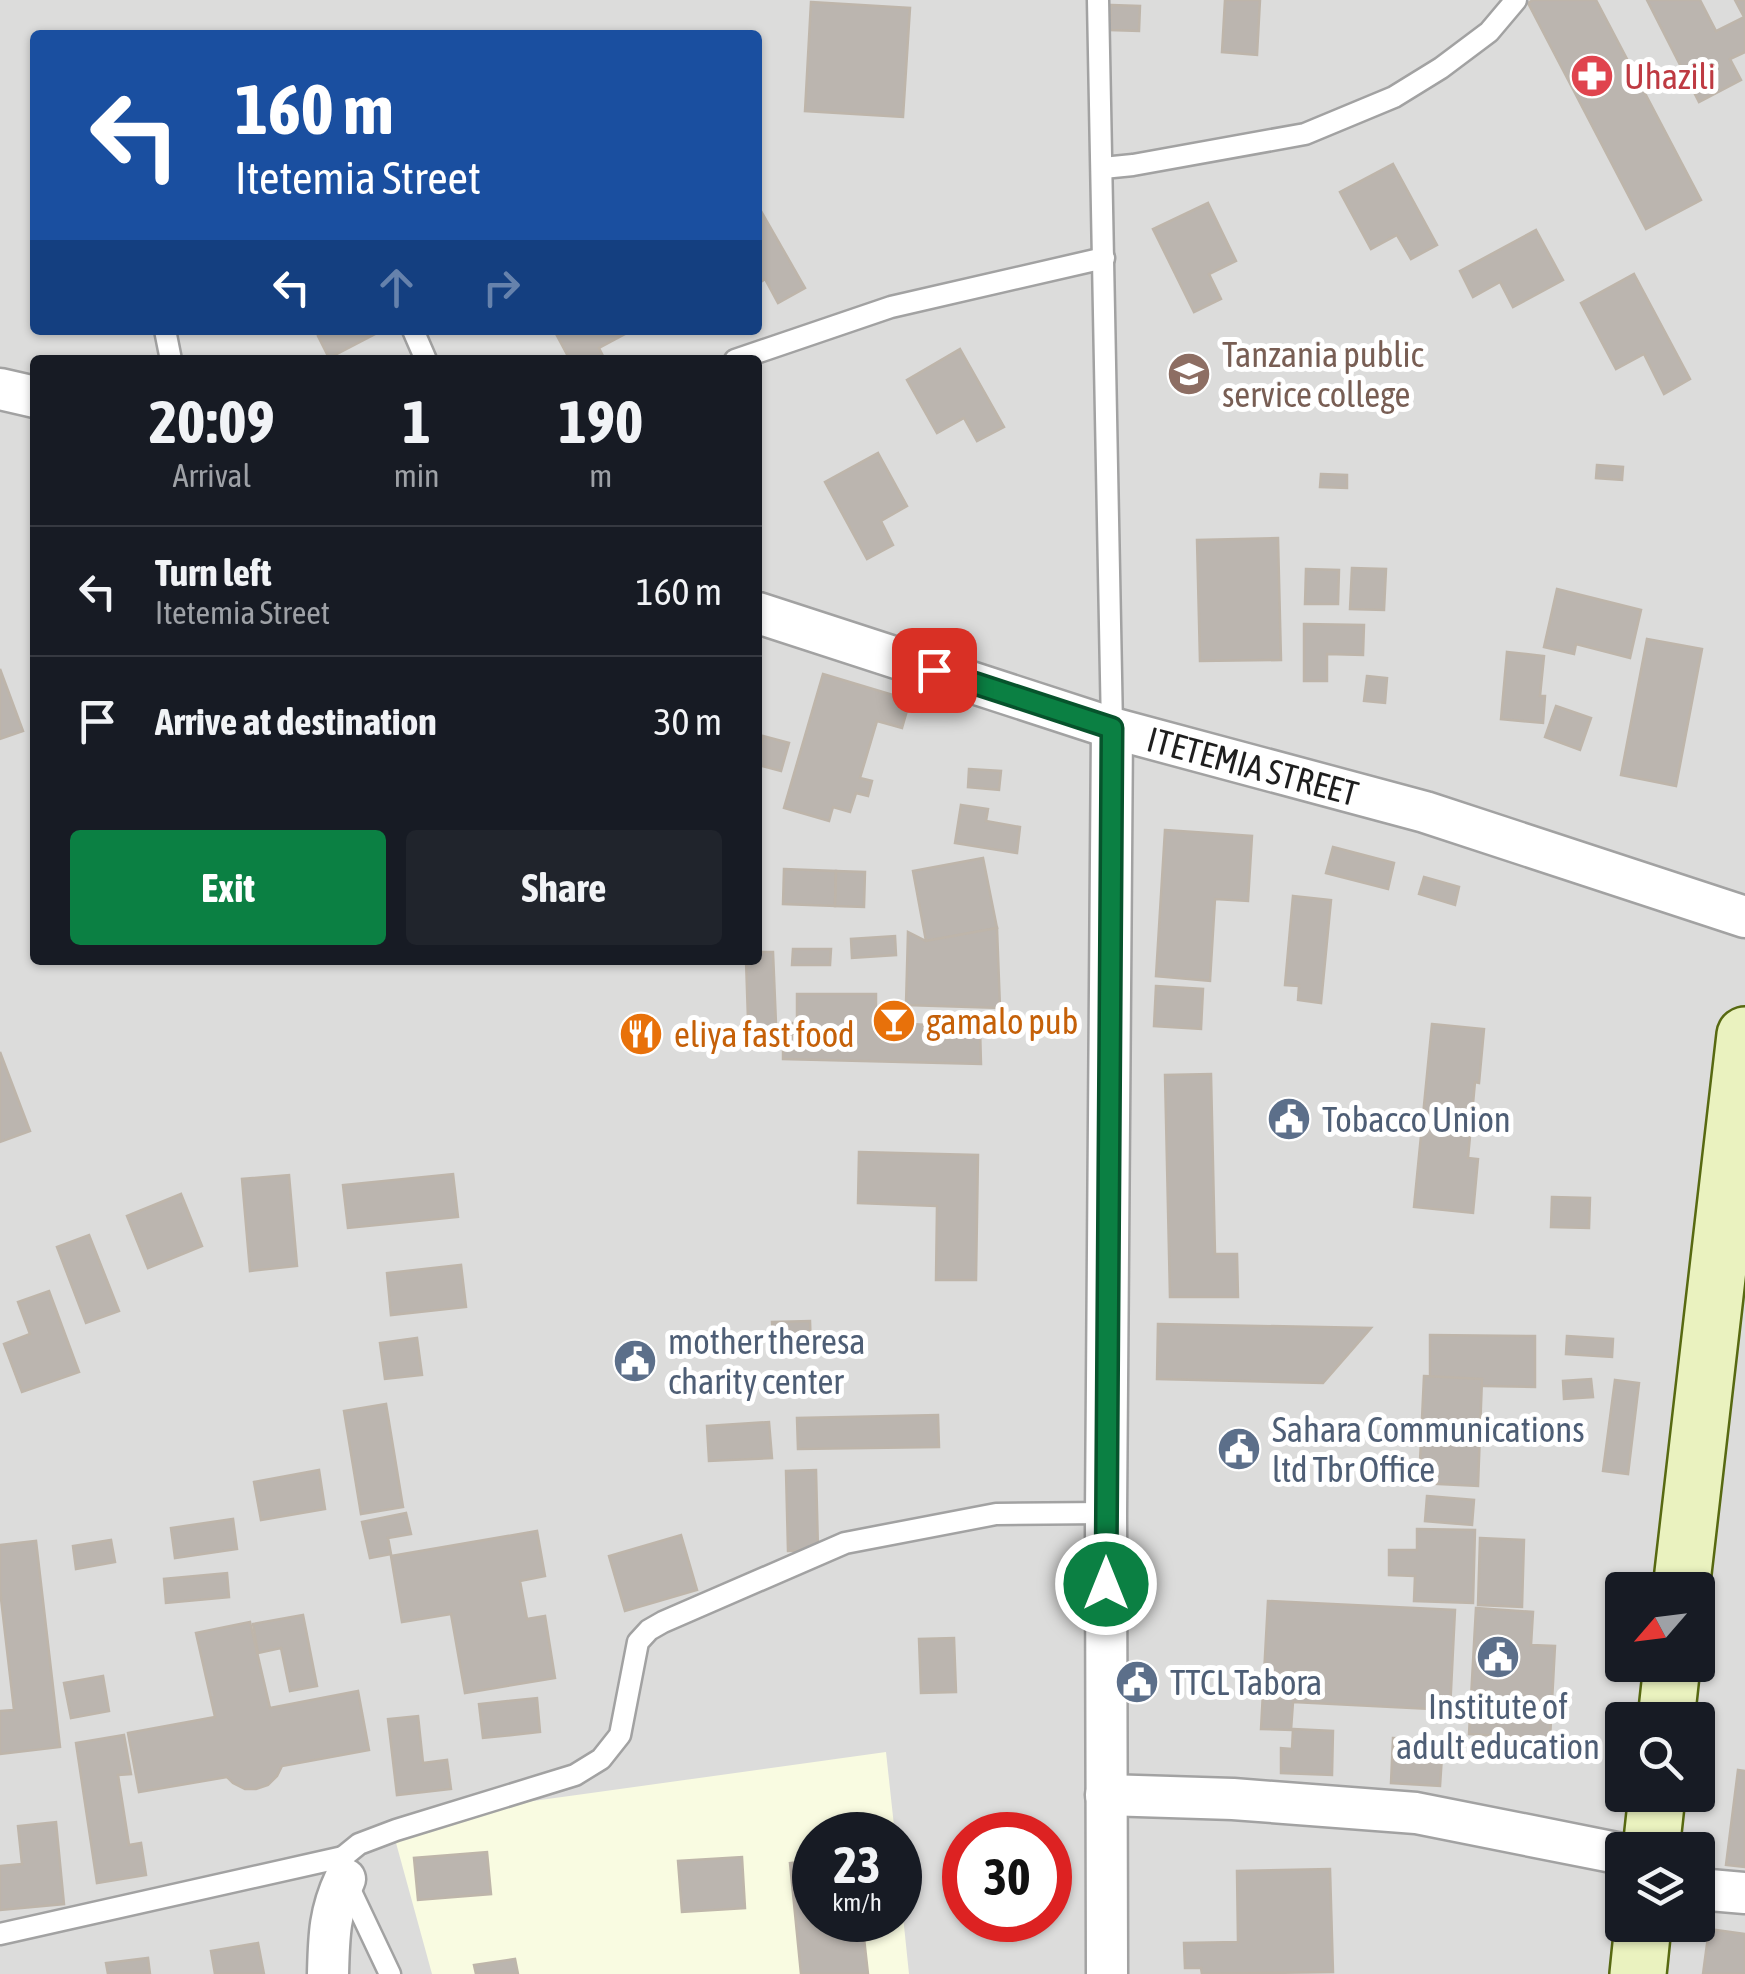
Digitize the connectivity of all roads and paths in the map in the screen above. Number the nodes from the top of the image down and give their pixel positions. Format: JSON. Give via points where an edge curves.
{"nodes":[{"id":1,"x":1098,"y":0,"type":"edge"},
{"id":2,"x":1516,"y":0,"type":"edge"},
{"id":3,"x":1103,"y":168,"type":"junction"},
{"id":4,"x":1104,"y":258,"type":"junction"},
{"id":5,"x":750,"y":355,"type":"edge"},
{"id":6,"x":0,"y":389,"type":"edge"},
{"id":7,"x":30,"y":396,"type":"edge"},
{"id":8,"x":762,"y":615,"type":"edge"},
{"id":9,"x":1112,"y":728,"type":"junction"},
{"id":10,"x":1745,"y":918,"type":"edge"},
{"id":11,"x":1745,"y":1035,"type":"edge"},
{"id":12,"x":1106,"y":1513,"type":"junction"},
{"id":13,"x":1683,"y":1572,"type":"edge"},
{"id":14,"x":1106,"y":1795,"type":"junction"},
{"id":15,"x":1605,"y":1851,"type":"edge"},
{"id":16,"x":344,"y":1868,"type":"junction"},
{"id":17,"x":1715,"y":1890,"type":"edge"},
{"id":18,"x":1745,"y":1893,"type":"edge"},
{"id":19,"x":0,"y":1934,"type":"edge"},
{"id":20,"x":1641,"y":1942,"type":"edge"},
{"id":21,"x":328,"y":1974,"type":"edge"},
{"id":22,"x":390,"y":1974,"type":"edge"},
{"id":23,"x":1107,"y":1974,"type":"edge"},
{"id":24,"x":1638,"y":1974,"type":"edge"}],
"edges":[{"from":1,"to":3,"type":"lane"},
{"from":2,"to":3,"type":"lane","via":[[1441,68],[1394,97],[1305,134]]},
{"from":3,"to":4,"type":"lane"},
{"from":4,"to":5,"type":"lane","via":[[891,308]]},
{"from":4,"to":9,"type":"lane"},
{"from":6,"to":7,"type":"street"},
{"from":8,"to":9,"type":"street","name":"ITETEMIA STREET"},
{"from":9,"to":10,"type":"street","name":"ITETEMIA STREET","via":[[1424,812]]},
{"from":9,"to":12,"type":"street"},
{"from":11,"to":13,"type":"main road"},
{"from":12,"to":14,"type":"street"},
{"from":12,"to":16,"type":"lane","via":[[996,1514],[845,1543],[691,1608],[638,1642],[620,1735],[601,1759],[575,1775],[359,1844]]},
{"from":14,"to":15,"type":"street","via":[[1416,1813]]},
{"from":14,"to":23,"type":"street"},
{"from":16,"to":19,"type":"lane"},
{"from":16,"to":21,"type":"street"},
{"from":16,"to":22,"type":"lane"},
{"from":17,"to":18,"type":"street"},
{"from":20,"to":24,"type":"main road"}]}
